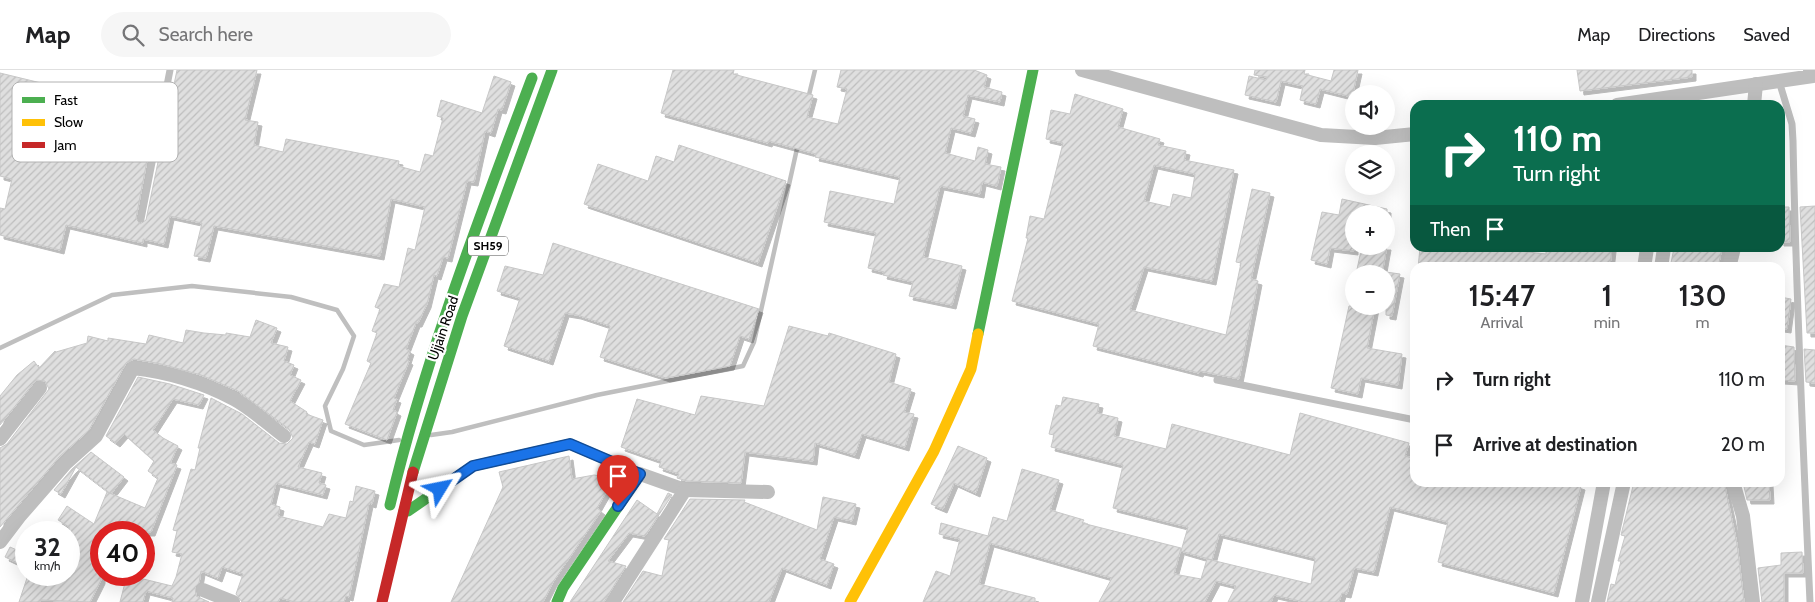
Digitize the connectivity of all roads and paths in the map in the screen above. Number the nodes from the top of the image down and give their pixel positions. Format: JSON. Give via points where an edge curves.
{"nodes":[{"id":1,"x":535,"y":70,"type":"edge"},
{"id":2,"x":552,"y":70,"type":"edge"},
{"id":3,"x":1033,"y":70,"type":"edge"},
{"id":4,"x":1082,"y":70,"type":"edge"},
{"id":5,"x":1813,"y":77,"type":"edge"},
{"id":6,"x":1779,"y":81,"type":"junction"},
{"id":7,"x":1756,"y":84,"type":"junction"},
{"id":8,"x":1677,"y":100,"type":"edge"},
{"id":9,"x":1754,"y":100,"type":"edge"},
{"id":10,"x":1785,"y":100,"type":"edge"},
{"id":11,"x":1785,"y":101,"type":"edge"},
{"id":12,"x":1410,"y":134,"type":"edge"},
{"id":13,"x":152,"y":162,"type":"edge"},
{"id":14,"x":141,"y":219,"type":"dead end"},
{"id":15,"x":1217,"y":380,"type":"dead end"},
{"id":16,"x":40,"y":388,"type":"dead end"},
{"id":17,"x":1410,"y":419,"type":"edge"},
{"id":18,"x":284,"y":436,"type":"dead end"},
{"id":19,"x":0,"y":439,"type":"edge"},
{"id":20,"x":640,"y":474,"type":"junction"},
{"id":21,"x":1603,"y":487,"type":"edge"},
{"id":22,"x":1623,"y":487,"type":"edge"},
{"id":23,"x":1734,"y":487,"type":"edge"},
{"id":24,"x":685,"y":490,"type":"junction"},
{"id":25,"x":768,"y":492,"type":"dead end"},
{"id":26,"x":404,"y":511,"type":"junction"},
{"id":27,"x":386,"y":519,"type":"dead end"},
{"id":28,"x":0,"y":542,"type":"edge"},
{"id":29,"x":203,"y":590,"type":"dead end"},
{"id":30,"x":233,"y":602,"type":"edge"},
{"id":31,"x":382,"y":602,"type":"edge"},
{"id":32,"x":557,"y":602,"type":"edge"},
{"id":33,"x":613,"y":602,"type":"edge"},
{"id":34,"x":850,"y":602,"type":"edge"},
{"id":35,"x":1582,"y":602,"type":"edge"},
{"id":36,"x":1598,"y":602,"type":"edge"},
{"id":37,"x":1753,"y":602,"type":"edge"},
{"id":38,"x":1810,"y":602,"type":"edge"}],
"edges":[{"from":1,"to":27,"type":"main road","name":"Ujjain Road","number":"SH59","via":[[412,416]]},
{"from":2,"to":26,"type":"main road","name":"Ujjain Road","number":"SH59","via":[[469,298],[414,467]]},
{"from":3,"to":34,"type":"main road","via":[[971,369],[934,451]]},
{"from":4,"to":12,"type":"street","via":[[1321,135],[1375,138]]},
{"from":5,"to":6,"type":"street"},
{"from":6,"to":7,"type":"street"},
{"from":6,"to":10,"type":"lane"},
{"from":7,"to":8,"type":"street"},
{"from":7,"to":9,"type":"street"},
{"from":11,"to":38,"type":"lane","via":[[1793,141]]},
{"from":13,"to":14,"type":"lane"},
{"from":15,"to":17,"type":"lane"},
{"from":16,"to":19,"type":"street"},
{"from":18,"to":28,"type":"street","via":[[235,399],[194,380],[133,368],[96,436],[66,463]]},
{"from":20,"to":24,"type":"street"},
{"from":20,"to":26,"type":"main road","via":[[570,444],[473,466]]},
{"from":20,"to":32,"type":"main road","via":[[563,588]]},
{"from":21,"to":35,"type":"street"},
{"from":22,"to":36,"type":"street"},
{"from":23,"to":37,"type":"street","via":[[1743,516]]},
{"from":24,"to":25,"type":"street"},
{"from":24,"to":33,"type":"street"},
{"from":26,"to":31,"type":"main road","name":"Ujjain Road","number":"SH59"},
{"from":29,"to":30,"type":"street"}]}
